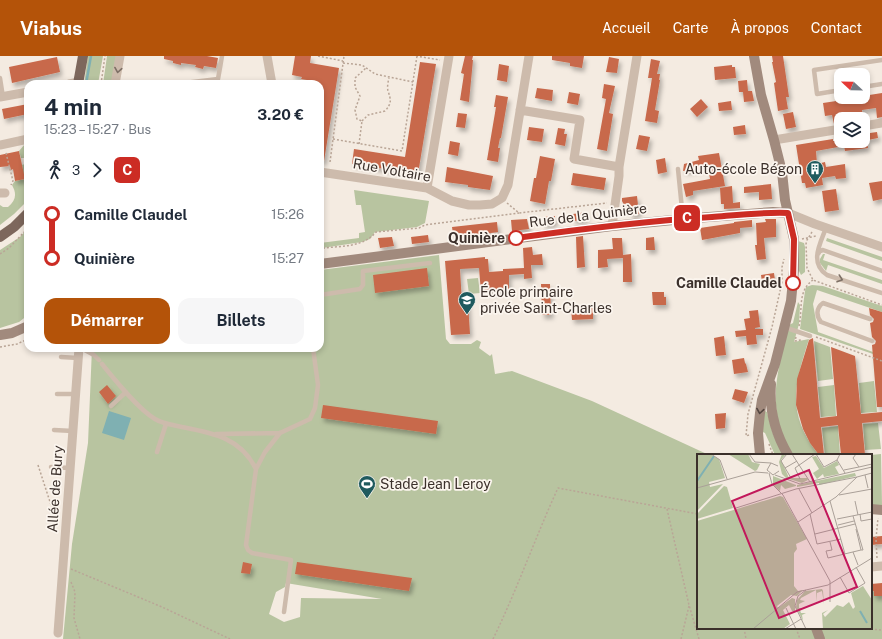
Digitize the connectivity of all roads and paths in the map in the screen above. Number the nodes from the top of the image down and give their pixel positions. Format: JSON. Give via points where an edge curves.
{"nodes":[{"id":1,"x":83,"y":56,"type":"edge"},
{"id":2,"x":105,"y":56,"type":"edge"},
{"id":3,"x":120,"y":56,"type":"edge"},
{"id":4,"x":222,"y":56,"type":"edge"},
{"id":5,"x":318,"y":56,"type":"edge"},
{"id":6,"x":344,"y":56,"type":"edge"},
{"id":7,"x":417,"y":56,"type":"edge"},
{"id":8,"x":529,"y":56,"type":"edge"},
{"id":9,"x":637,"y":56,"type":"edge"},
{"id":10,"x":754,"y":56,"type":"edge"},
{"id":11,"x":268,"y":57,"type":"edge"},
{"id":12,"x":446,"y":58,"type":"edge"},
{"id":13,"x":882,"y":60,"type":"edge"},
{"id":14,"x":343,"y":62,"type":"junction"},
{"id":15,"x":366,"y":68,"type":"junction"},
{"id":16,"x":389,"y":77,"type":"junction"},
{"id":17,"x":0,"y":80,"type":"edge"},
{"id":18,"x":76,"y":80,"type":"edge"},
{"id":19,"x":102,"y":80,"type":"edge"},
{"id":20,"x":116,"y":80,"type":"edge"},
{"id":21,"x":218,"y":80,"type":"edge"},
{"id":22,"x":271,"y":80,"type":"edge"},
{"id":23,"x":413,"y":82,"type":"junction"},
{"id":24,"x":882,"y":84,"type":"edge"},
{"id":25,"x":870,"y":86,"type":"edge"},
{"id":26,"x":834,"y":91,"type":"edge"},
{"id":27,"x":24,"y":93,"type":"edge"},
{"id":28,"x":2,"y":97,"type":"edge"},
{"id":29,"x":520,"y":110,"type":"junction"},
{"id":30,"x":362,"y":121,"type":"junction"},
{"id":31,"x":882,"y":123,"type":"edge"},
{"id":32,"x":870,"y":125,"type":"edge"},
{"id":33,"x":834,"y":131,"type":"edge"},
{"id":34,"x":333,"y":139,"type":"junction"},
{"id":35,"x":24,"y":140,"type":"edge"},
{"id":36,"x":774,"y":140,"type":"junction"},
{"id":37,"x":359,"y":144,"type":"junction"},
{"id":38,"x":3,"y":147,"type":"edge"},
{"id":39,"x":330,"y":162,"type":"dead end"},
{"id":40,"x":619,"y":167,"type":"junction"},
{"id":41,"x":678,"y":169,"type":"dead end"},
{"id":42,"x":324,"y":173,"type":"edge"},
{"id":43,"x":427,"y":188,"type":"junction"},
{"id":44,"x":5,"y":191,"type":"edge"},
{"id":45,"x":502,"y":198,"type":"junction"},
{"id":46,"x":615,"y":202,"type":"junction"},
{"id":47,"x":788,"y":213,"type":"junction"},
{"id":48,"x":519,"y":214,"type":"junction"},
{"id":49,"x":24,"y":217,"type":"edge"},
{"id":50,"x":683,"y":219,"type":"junction"},
{"id":51,"x":612,"y":226,"type":"junction"},
{"id":52,"x":826,"y":228,"type":"junction"},
{"id":53,"x":24,"y":232,"type":"edge"},
{"id":54,"x":0,"y":237,"type":"edge"},
{"id":55,"x":820,"y":238,"type":"dead end"},
{"id":56,"x":798,"y":239,"type":"dead end"},
{"id":57,"x":882,"y":247,"type":"edge"},
{"id":58,"x":324,"y":248,"type":"edge"},
{"id":59,"x":786,"y":253,"type":"dead end"},
{"id":60,"x":0,"y":254,"type":"edge"},
{"id":61,"x":818,"y":254,"type":"junction"},
{"id":62,"x":324,"y":263,"type":"edge"},
{"id":63,"x":430,"y":263,"type":"dead end"},
{"id":64,"x":882,"y":271,"type":"edge"},
{"id":65,"x":812,"y":280,"type":"dead end"},
{"id":66,"x":882,"y":293,"type":"edge"},
{"id":67,"x":324,"y":294,"type":"edge"},
{"id":68,"x":870,"y":319,"type":"dead end"},
{"id":69,"x":784,"y":327,"type":"junction"},
{"id":70,"x":24,"y":328,"type":"edge"},
{"id":71,"x":798,"y":332,"type":"junction"},
{"id":72,"x":0,"y":335,"type":"edge"},
{"id":73,"x":810,"y":336,"type":"joint"},
{"id":74,"x":802,"y":340,"type":"dead end"},
{"id":75,"x":24,"y":341,"type":"edge"},
{"id":76,"x":872,"y":341,"type":"dead end"},
{"id":77,"x":0,"y":347,"type":"edge"},
{"id":78,"x":79,"y":352,"type":"edge"},
{"id":79,"x":88,"y":352,"type":"edge"},
{"id":80,"x":314,"y":352,"type":"edge"},
{"id":81,"x":60,"y":358,"type":"dead end"},
{"id":82,"x":78,"y":358,"type":"junction"},
{"id":83,"x":882,"y":360,"type":"edge"},
{"id":84,"x":775,"y":364,"type":"junction"},
{"id":85,"x":126,"y":392,"type":"junction"},
{"id":86,"x":57,"y":394,"type":"dead end"},
{"id":87,"x":75,"y":394,"type":"junction"},
{"id":88,"x":111,"y":406,"type":"dead end"},
{"id":89,"x":166,"y":424,"type":"junction"},
{"id":90,"x":54,"y":430,"type":"dead end"},
{"id":91,"x":73,"y":431,"type":"junction"},
{"id":92,"x":755,"y":433,"type":"junction"},
{"id":93,"x":213,"y":434,"type":"junction"},
{"id":94,"x":280,"y":434,"type":"junction"},
{"id":95,"x":157,"y":452,"type":"dead end"},
{"id":96,"x":760,"y":454,"type":"edge"},
{"id":97,"x":787,"y":454,"type":"edge"},
{"id":98,"x":38,"y":465,"type":"dead end"},
{"id":99,"x":51,"y":466,"type":"dead end"},
{"id":100,"x":70,"y":468,"type":"junction"},
{"id":101,"x":256,"y":469,"type":"junction"},
{"id":102,"x":667,"y":509,"type":"junction"},
{"id":103,"x":877,"y":510,"type":"edge"},
{"id":104,"x":697,"y":514,"type":"edge"},
{"id":105,"x":65,"y":537,"type":"junction"},
{"id":106,"x":63,"y":566,"type":"junction"},
{"id":107,"x":877,"y":567,"type":"edge"},
{"id":108,"x":689,"y":605,"type":"junction"},
{"id":109,"x":284,"y":612,"type":"dead end"},
{"id":110,"x":744,"y":629,"type":"edge"},
{"id":111,"x":796,"y":629,"type":"edge"},
{"id":112,"x":816,"y":629,"type":"edge"},
{"id":113,"x":870,"y":629,"type":"edge"},
{"id":114,"x":882,"y":630,"type":"edge"},
{"id":115,"x":58,"y":633,"type":"dead end"},
{"id":116,"x":80,"y":639,"type":"edge"},
{"id":117,"x":230,"y":639,"type":"edge"},
{"id":118,"x":493,"y":639,"type":"edge"},
{"id":119,"x":681,"y":639,"type":"edge"},
{"id":120,"x":699,"y":639,"type":"edge"},
{"id":121,"x":746,"y":639,"type":"edge"},
{"id":122,"x":800,"y":639,"type":"edge"},
{"id":123,"x":820,"y":639,"type":"edge"}],
"edges":[{"from":1,"to":18,"type":"main road"},
{"from":2,"to":19,"type":"path"},
{"from":3,"to":20,"type":"street","one_way":true},
{"from":4,"to":21,"type":"lane"},
{"from":5,"to":14,"type":"path"},
{"from":6,"to":14,"type":"path"},
{"from":7,"to":12,"type":"path"},
{"from":7,"to":23,"type":"path"},
{"from":8,"to":29,"type":"street"},
{"from":9,"to":40,"type":"street"},
{"from":10,"to":36,"type":"street","via":[[761,95]]},
{"from":11,"to":22,"type":"street"},
{"from":12,"to":43,"type":"street"},
{"from":13,"to":26,"type":"lane","via":[[814,70],[817,94]]},
{"from":14,"to":15,"type":"path"},
{"from":14,"to":34,"type":"path"},
{"from":15,"to":16,"type":"path","via":[[375,74]]},
{"from":15,"to":30,"type":"path","via":[[355,78],[355,87],[360,96],[355,110],[357,119]]},
{"from":16,"to":23,"type":"path"},
{"from":16,"to":30,"type":"path","via":[[387,89],[391,97],[390,106],[385,111],[368,115]]},
{"from":17,"to":28,"type":"lane"},
{"from":23,"to":37,"type":"path","via":[[402,151]]},
{"from":24,"to":25,"type":"lane"},
{"from":27,"to":28,"type":"street"},
{"from":29,"to":40,"type":"street","via":[[580,120],[574,159]]},
{"from":29,"to":45,"type":"street","via":[[508,185]]},
{"from":30,"to":37,"type":"path"},
{"from":31,"to":32,"type":"street"},
{"from":33,"to":36,"type":"street"},
{"from":34,"to":37,"type":"path"},
{"from":34,"to":39,"type":"path"},
{"from":35,"to":38,"type":"street"},
{"from":36,"to":47,"type":"street"},
{"from":38,"to":44,"type":"path","via":[[13,181]]},
{"from":40,"to":46,"type":"street"},
{"from":41,"to":50,"type":"lane"},
{"from":42,"to":43,"type":"street","name":"Rue Voltaire"},
{"from":43,"to":45,"type":"street","name":"Rue Voltaire","via":[[452,201],[469,205],[492,204]]},
{"from":45,"to":48,"type":"path"},
{"from":46,"to":48,"type":"path"},
{"from":46,"to":51,"type":"street"},
{"from":47,"to":50,"type":"street","name":"Rue de la Quinière"},
{"from":47,"to":52,"type":"street"},
{"from":47,"to":69,"type":"street","via":[[794,239],[794,270]]},
{"from":48,"to":58,"type":"path","via":[[376,232],[371,239],[362,243]]},
{"from":49,"to":54,"type":"main road"},
{"from":50,"to":51,"type":"street","name":"Rue de la Quinière"},
{"from":51,"to":62,"type":"street","name":"Rue de la Quinière"},
{"from":52,"to":57,"type":"street"},
{"from":52,"to":61,"type":"lane"},
{"from":53,"to":60,"type":"path","via":[[10,248]]},
{"from":55,"to":56,"type":"path","via":[[815,236]]},
{"from":59,"to":92,"type":"path","via":[[772,327],[748,414],[746,436]]},
{"from":61,"to":64,"type":"lane","via":[[823,250]]},
{"from":61,"to":66,"type":"lane","one_way":true,"via":[[818,265],[827,275]]},
{"from":63,"to":67,"type":"lane","via":[[363,271],[363,284],[360,290]]},
{"from":65,"to":71,"type":"path","via":[[804,289]]},
{"from":68,"to":76,"type":"lane","via":[[823,303],[819,306],[818,318],[821,322]]},
{"from":69,"to":71,"type":"lane"},
{"from":69,"to":84,"type":"street"},
{"from":70,"to":72,"type":"street"},
{"from":71,"to":73,"type":"lane"},
{"from":71,"to":74,"type":"path","via":[[795,341]]},
{"from":73,"to":83,"type":"path"},
{"from":75,"to":77,"type":"path"},
{"from":78,"to":82,"type":"street","name":"Allée de Bury"},
{"from":79,"to":85,"type":"lane","via":[[94,355]]},
{"from":80,"to":94,"type":"lane","via":[[318,385],[315,408],[310,419]]},
{"from":81,"to":82,"type":"lane"},
{"from":82,"to":87,"type":"street","name":"Allée de Bury"},
{"from":84,"to":92,"type":"street","one_way":true,"via":[[762,400]]},
{"from":84,"to":97,"type":"street","via":[[771,391],[772,412],[778,438]]},
{"from":85,"to":88,"type":"lane"},
{"from":85,"to":89,"type":"lane","via":[[150,416]]},
{"from":86,"to":87,"type":"lane"},
{"from":87,"to":91,"type":"street","name":"Allée de Bury"},
{"from":89,"to":93,"type":"lane"},
{"from":89,"to":95,"type":"lane"},
{"from":90,"to":91,"type":"lane"},
{"from":91,"to":100,"type":"street","name":"Allée de Bury"},
{"from":92,"to":96,"type":"street"},
{"from":93,"to":94,"type":"lane"},
{"from":93,"to":101,"type":"lane","via":[[234,442]]},
{"from":94,"to":101,"type":"lane","via":[[265,452]]},
{"from":98,"to":105,"type":"path"},
{"from":99,"to":100,"type":"lane"},
{"from":100,"to":105,"type":"street","name":"Allée de Bury"},
{"from":101,"to":109,"type":"lane","via":[[246,545],[252,554],[291,560]]},
{"from":102,"to":104,"type":"path"},
{"from":102,"to":108,"type":"path"},
{"from":102,"to":118,"type":"path","via":[[558,488]]},
{"from":103,"to":107,"type":"path"},
{"from":105,"to":106,"type":"street","name":"Allée de Bury"},
{"from":106,"to":115,"type":"street","name":"Allée de Bury"},
{"from":106,"to":116,"type":"path","via":[[75,592],[74,618]]},
{"from":106,"to":117,"type":"path","via":[[162,606]]},
{"from":108,"to":119,"type":"path"},
{"from":108,"to":120,"type":"path"},
{"from":110,"to":121,"type":"path"},
{"from":111,"to":122,"type":"path"},
{"from":112,"to":123,"type":"street"},
{"from":113,"to":114,"type":"path"}]}
